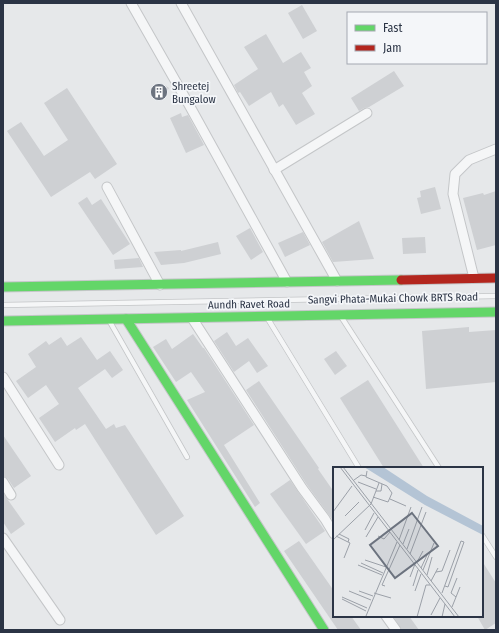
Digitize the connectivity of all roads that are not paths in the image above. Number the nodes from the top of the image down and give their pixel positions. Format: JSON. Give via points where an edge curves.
{"nodes":[{"id":1,"x":131,"y":3,"type":"edge"},
{"id":2,"x":180,"y":3,"type":"edge"},
{"id":3,"x":367,"y":113,"type":"dead end"},
{"id":4,"x":496,"y":148,"type":"edge"},
{"id":5,"x":274,"y":170,"type":"junction"},
{"id":6,"x":106,"y":186,"type":"dead end"},
{"id":7,"x":474,"y":278,"type":"junction"},
{"id":8,"x":496,"y":278,"type":"edge"},
{"id":9,"x":337,"y":281,"type":"junction"},
{"id":10,"x":287,"y":282,"type":"junction"},
{"id":11,"x":160,"y":285,"type":"junction"},
{"id":12,"x":3,"y":286,"type":"edge"},
{"id":13,"x":496,"y":296,"type":"edge"},
{"id":14,"x":3,"y":305,"type":"edge"},
{"id":15,"x":496,"y":312,"type":"edge"},
{"id":16,"x":340,"y":315,"type":"junction"},
{"id":17,"x":266,"y":316,"type":"junction"},
{"id":18,"x":192,"y":318,"type":"junction"},
{"id":19,"x":108,"y":319,"type":"junction"},
{"id":20,"x":126,"y":319,"type":"junction"},
{"id":21,"x":3,"y":321,"type":"edge"},
{"id":22,"x":3,"y":377,"type":"edge"},
{"id":23,"x":187,"y":457,"type":"dead end"},
{"id":24,"x":59,"y":466,"type":"dead end"},
{"id":25,"x":358,"y":467,"type":"edge"},
{"id":26,"x":438,"y":467,"type":"edge"},
{"id":27,"x":3,"y":482,"type":"edge"},
{"id":28,"x":11,"y":495,"type":"dead end"},
{"id":29,"x":333,"y":532,"type":"edge"},
{"id":30,"x":483,"y":537,"type":"edge"},
{"id":31,"x":3,"y":538,"type":"edge"},
{"id":32,"x":496,"y":557,"type":"edge"},
{"id":33,"x":387,"y":617,"type":"edge"},
{"id":34,"x":60,"y":620,"type":"dead end"},
{"id":35,"x":324,"y":630,"type":"edge"},
{"id":36,"x":396,"y":630,"type":"edge"}],
"edges":[{"from":1,"to":10,"type":"street"},
{"from":2,"to":5,"type":"street"},
{"from":3,"to":5,"type":"street"},
{"from":4,"to":7,"type":"street","via":[[469,160],[455,174],[453,194]]},
{"from":5,"to":9,"type":"street"},
{"from":6,"to":11,"type":"street"},
{"from":7,"to":8,"type":"main road","name":"Aundh Ravet Road"},
{"from":7,"to":9,"type":"main road","name":"Aundh Ravet Road"},
{"from":9,"to":10,"type":"main road","name":"Aundh Ravet Road"},
{"from":10,"to":11,"type":"main road","name":"Aundh Ravet Road"},
{"from":11,"to":12,"type":"main road","name":"Aundh Ravet Road"},
{"from":13,"to":14,"type":"lane","name":"Sangvi Phata-Mukai Chowk BRTS Road"},
{"from":15,"to":16,"type":"main road","name":"Aundh Ravet Road"},
{"from":16,"to":17,"type":"main road","name":"Aundh Ravet Road"},
{"from":16,"to":26,"type":"lane"},
{"from":17,"to":18,"type":"main road","name":"Aundh Ravet Road"},
{"from":17,"to":25,"type":"lane"},
{"from":18,"to":20,"type":"main road","name":"Aundh Ravet Road"},
{"from":18,"to":29,"type":"street"},
{"from":19,"to":20,"type":"main road","name":"Aundh Ravet Road"},
{"from":19,"to":21,"type":"main road","name":"Aundh Ravet Road"},
{"from":19,"to":23,"type":"lane"},
{"from":20,"to":35,"type":"main road"},
{"from":22,"to":24,"type":"street"},
{"from":27,"to":28,"type":"street"},
{"from":30,"to":32,"type":"lane"},
{"from":31,"to":34,"type":"street"},
{"from":33,"to":36,"type":"street"}]}
